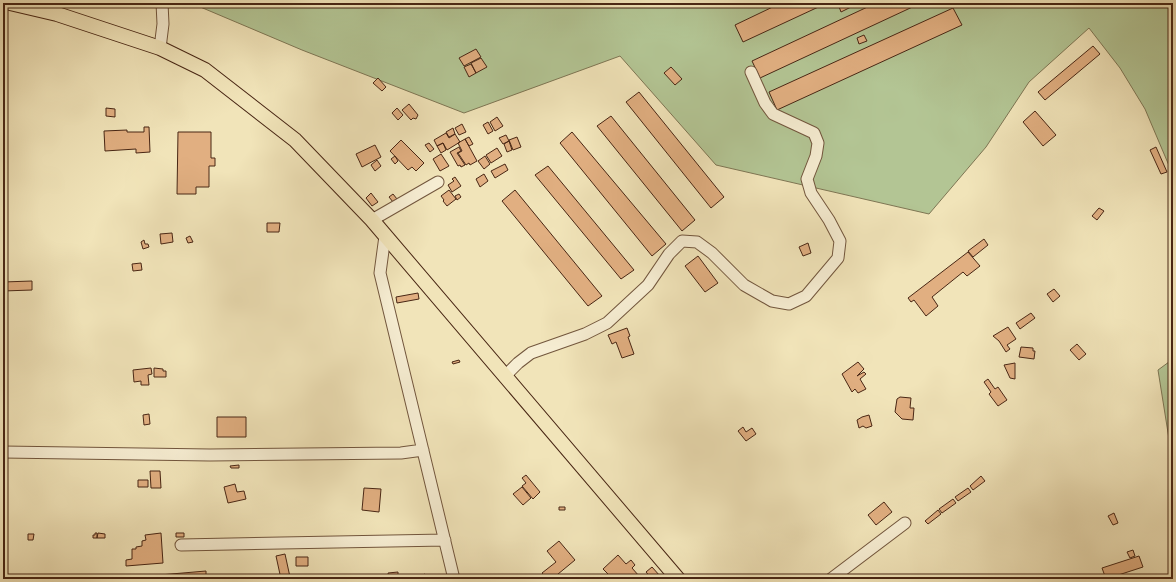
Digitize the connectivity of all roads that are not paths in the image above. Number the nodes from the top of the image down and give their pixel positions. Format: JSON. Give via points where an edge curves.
{"nodes":[{"id":1,"x":10,"y":3,"type":"edge"},
{"id":2,"x":162,"y":3,"type":"edge"},
{"id":3,"x":160,"y":48,"type":"junction"},
{"id":4,"x":751,"y":72,"type":"dead end"},
{"id":5,"x":438,"y":182,"type":"dead end"},
{"id":6,"x":372,"y":220,"type":"junction"},
{"id":7,"x":385,"y":236,"type":"junction"},
{"id":8,"x":506,"y":375,"type":"junction"},
{"id":9,"x":423,"y":450,"type":"junction"},
{"id":10,"x":3,"y":452,"type":"edge"},
{"id":11,"x":905,"y":523,"type":"dead end"},
{"id":12,"x":445,"y":540,"type":"junction"},
{"id":13,"x":181,"y":545,"type":"dead end"},
{"id":14,"x":454,"y":579,"type":"edge"},
{"id":15,"x":678,"y":579,"type":"edge"},
{"id":16,"x":831,"y":579,"type":"edge"}],
"edges":[{"from":1,"to":3,"type":"main road","via":[[57,14]]},
{"from":2,"to":3,"type":"street","via":[[164,24]]},
{"from":3,"to":6,"type":"main road","via":[[205,70],[295,140]]},
{"from":4,"to":8,"type":"street","via":[[773,114],[814,133],[818,143],[807,179],[811,193],[840,241],[838,258],[806,296],[790,304],[772,301],[744,285],[712,253],[697,242],[682,241],[669,254],[648,285],[607,323],[585,334],[531,353]]},
{"from":5,"to":6,"type":"street"},
{"from":6,"to":7,"type":"main road"},
{"from":7,"to":8,"type":"main road"},
{"from":7,"to":9,"type":"street","via":[[380,273]]},
{"from":8,"to":15,"type":"main road"},
{"from":9,"to":10,"type":"street","via":[[401,453],[210,455]]},
{"from":9,"to":12,"type":"street"},
{"from":11,"to":16,"type":"street"},
{"from":12,"to":13,"type":"street"},
{"from":12,"to":14,"type":"street"}]}
